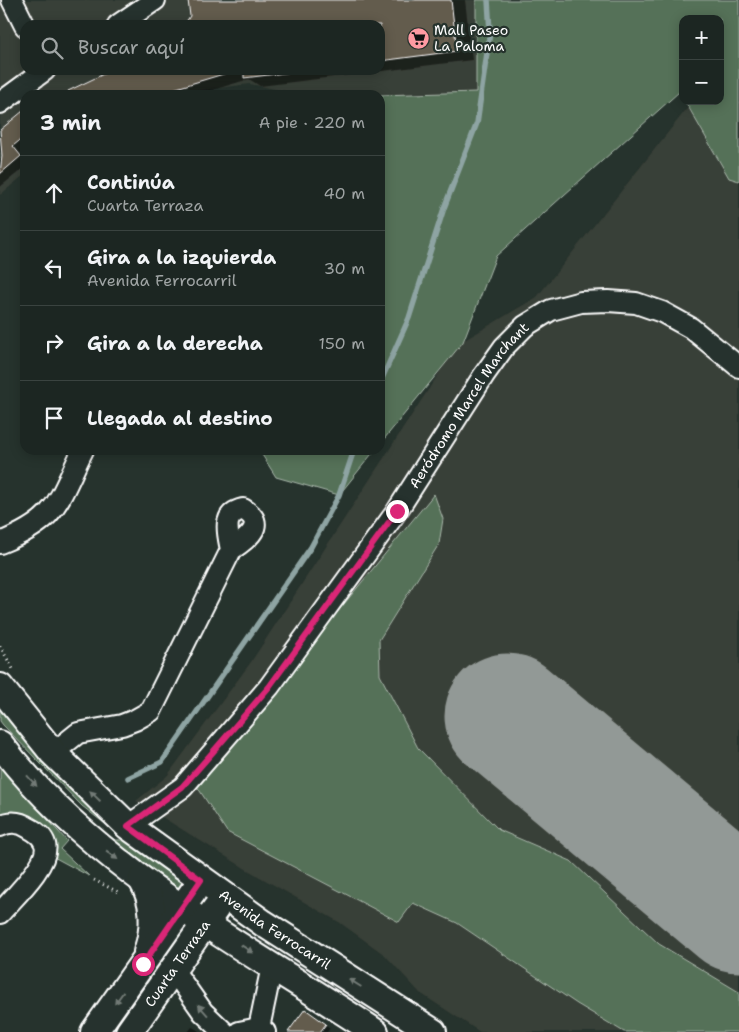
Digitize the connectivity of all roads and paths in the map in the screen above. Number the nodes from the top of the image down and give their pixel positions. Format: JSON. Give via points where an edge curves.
{"nodes":[{"id":1,"x":12,"y":0,"type":"edge"},
{"id":2,"x":155,"y":0,"type":"edge"},
{"id":3,"x":22,"y":20,"type":"edge"},
{"id":4,"x":125,"y":20,"type":"edge"},
{"id":5,"x":38,"y":75,"type":"edge"},
{"id":6,"x":0,"y":103,"type":"edge"},
{"id":7,"x":739,"y":367,"type":"edge"},
{"id":8,"x":81,"y":455,"type":"edge"},
{"id":9,"x":0,"y":543,"type":"edge"},
{"id":10,"x":231,"y":550,"type":"dead end"},
{"id":11,"x":1,"y":688,"type":"edge"},
{"id":12,"x":0,"y":744,"type":"edge"},
{"id":13,"x":53,"y":753,"type":"junction"},
{"id":14,"x":0,"y":826,"type":"edge"},
{"id":15,"x":128,"y":826,"type":"junction"},
{"id":16,"x":81,"y":830,"type":"junction"},
{"id":17,"x":94,"y":880,"type":"dead end"},
{"id":18,"x":142,"y":880,"type":"junction"},
{"id":19,"x":201,"y":880,"type":"junction"},
{"id":20,"x":118,"y":892,"type":"dead end"},
{"id":21,"x":225,"y":896,"type":"junction"},
{"id":22,"x":182,"y":906,"type":"junction"},
{"id":23,"x":0,"y":913,"type":"edge"},
{"id":24,"x":206,"y":923,"type":"junction"},
{"id":25,"x":143,"y":964,"type":"junction"},
{"id":26,"x":272,"y":966,"type":"junction"},
{"id":27,"x":174,"y":971,"type":"junction"},
{"id":28,"x":262,"y":1030,"type":"edge"},
{"id":29,"x":94,"y":1032,"type":"edge"},
{"id":30,"x":129,"y":1032,"type":"edge"},
{"id":31,"x":224,"y":1032,"type":"edge"},
{"id":32,"x":239,"y":1032,"type":"edge"},
{"id":33,"x":376,"y":1032,"type":"edge"},
{"id":34,"x":433,"y":1032,"type":"edge"}],
"edges":[{"from":1,"to":3,"type":"street"},
{"from":2,"to":4,"type":"street"},
{"from":5,"to":6,"type":"street"},
{"from":7,"to":15,"type":"street","name":"Aeródromo Marcel Marchant","via":[[691,328],[662,312],[636,304],[581,302],[551,310],[525,326],[504,347],[484,375],[397,511],[269,687],[182,787]]},
{"from":8,"to":9,"type":"street","via":[[59,502],[46,518]]},
{"from":10,"to":13,"type":"street","via":[[151,710],[122,725],[78,733]]},
{"from":11,"to":13,"type":"main road","name":"Avenida Ferrocarril"},
{"from":12,"to":16,"type":"main road","one_way":true},
{"from":15,"to":13,"type":"main road","name":"Avenida Ferrocarril","one_way":true},
{"from":14,"to":23,"type":"street","via":[[8,822],[26,826],[40,836],[46,848],[40,865]]},
{"from":15,"to":16,"type":"main road","via":[[103,833]]},
{"from":15,"to":19,"type":"main road","name":"Avenida Ferrocarril"},
{"from":16,"to":18,"type":"main road","one_way":true},
{"from":17,"to":20,"type":"path"},
{"from":18,"to":22,"type":"main road"},
{"from":18,"to":25,"type":"main road","via":[[149,890],[153,914],[150,944]]},
{"from":19,"to":21,"type":"main road","name":"Avenida Ferrocarril"},
{"from":19,"to":22,"type":"main road","name":"Cuarta Terraza"},
{"from":21,"to":24,"type":"main road","name":"Cuarta Terraza"},
{"from":34,"to":21,"type":"main road","name":"Avenida Ferrocarril","one_way":true},
{"from":22,"to":24,"type":"main road"},
{"from":22,"to":25,"type":"main road","name":"Cuarta Terraza"},
{"from":24,"to":26,"type":"main road","one_way":true},
{"from":24,"to":27,"type":"main road","name":"Cuarta Terraza"},
{"from":25,"to":29,"type":"main road","name":"Cuarta Terraza","one_way":true},
{"from":26,"to":28,"type":"street"},
{"from":26,"to":33,"type":"main road"},
{"from":27,"to":30,"type":"main road","name":"Cuarta Terraza"},
{"from":31,"to":27,"type":"street","one_way":true,"via":[[203,1012]]},
{"from":28,"to":32,"type":"street"}]}
